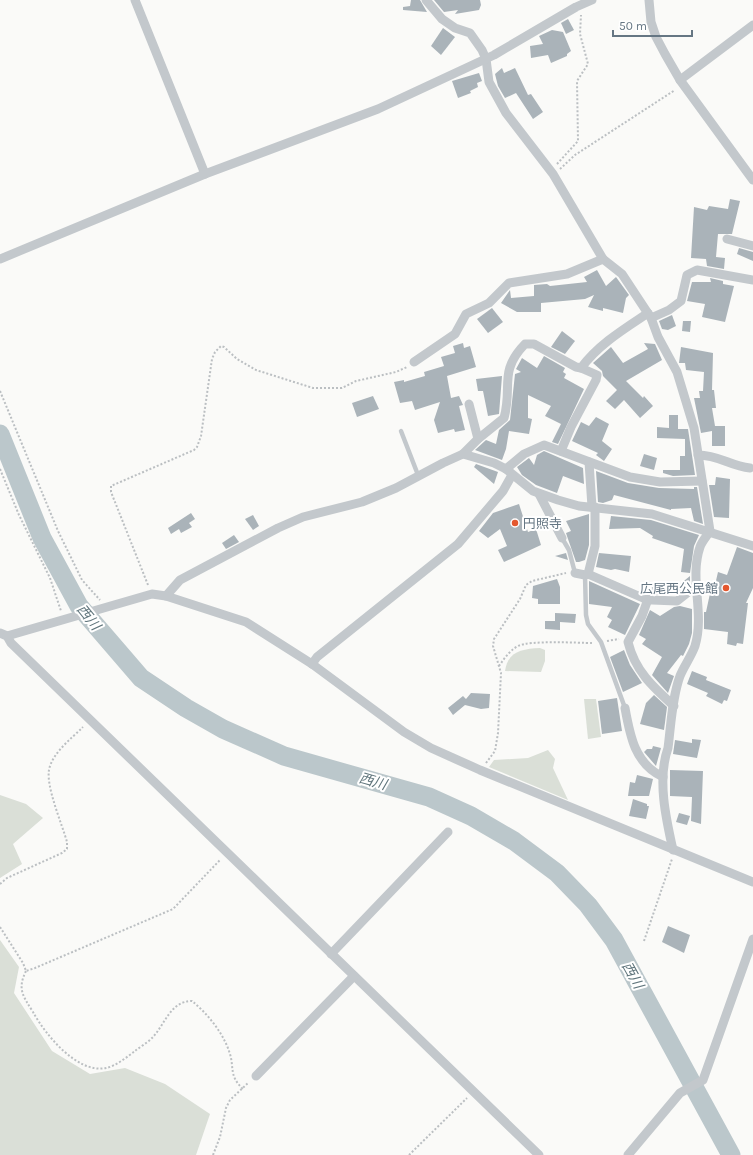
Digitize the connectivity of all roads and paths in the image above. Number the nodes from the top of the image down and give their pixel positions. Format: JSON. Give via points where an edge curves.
{"nodes":[{"id":1,"x":135,"y":0,"type":"edge"},
{"id":2,"x":426,"y":0,"type":"edge"},
{"id":3,"x":592,"y":0,"type":"edge"},
{"id":4,"x":649,"y":0,"type":"edge"},
{"id":5,"x":582,"y":5,"type":"junction"},
{"id":6,"x":753,"y":25,"type":"edge"},
{"id":7,"x":486,"y":59,"type":"junction"},
{"id":8,"x":682,"y":82,"type":"junction"},
{"id":9,"x":554,"y":173,"type":"junction"},
{"id":10,"x":205,"y":174,"type":"junction"},
{"id":11,"x":753,"y":180,"type":"edge"},
{"id":12,"x":728,"y":238,"type":"dead end"},
{"id":13,"x":753,"y":246,"type":"edge"},
{"id":14,"x":0,"y":259,"type":"edge"},
{"id":15,"x":603,"y":259,"type":"junction"},
{"id":16,"x":753,"y":280,"type":"edge"},
{"id":17,"x":650,"y":316,"type":"junction"},
{"id":18,"x":414,"y":362,"type":"joint"},
{"id":19,"x":581,"y":368,"type":"junction"},
{"id":20,"x":0,"y":391,"type":"edge"},
{"id":21,"x":469,"y":404,"type":"dead end"},
{"id":22,"x":401,"y":431,"type":"dead end"},
{"id":23,"x":478,"y":439,"type":"junction"},
{"id":24,"x":561,"y":451,"type":"junction"},
{"id":25,"x":463,"y":454,"type":"junction"},
{"id":26,"x":698,"y":455,"type":"junction"},
{"id":27,"x":589,"y":462,"type":"junction"},
{"id":28,"x":750,"y":468,"type":"dead end"},
{"id":29,"x":0,"y":469,"type":"edge"},
{"id":30,"x":509,"y":472,"type":"junction"},
{"id":31,"x":418,"y":475,"type":"junction"},
{"id":32,"x":702,"y":481,"type":"junction"},
{"id":33,"x":539,"y":494,"type":"junction"},
{"id":34,"x":593,"y":507,"type":"junction"},
{"id":35,"x":710,"y":531,"type":"junction"},
{"id":36,"x":562,"y":538,"type":"joint"},
{"id":37,"x":753,"y":546,"type":"edge"},
{"id":38,"x":583,"y":574,"type":"junction"},
{"id":39,"x":696,"y":586,"type":"junction"},
{"id":40,"x":152,"y":594,"type":"junction"},
{"id":41,"x":166,"y":596,"type":"junction"},
{"id":42,"x":648,"y":599,"type":"junction"},
{"id":43,"x":104,"y":608,"type":"junction"},
{"id":44,"x":68,"y":618,"type":"junction"},
{"id":45,"x":3,"y":635,"type":"edge"},
{"id":46,"x":630,"y":638,"type":"junction"},
{"id":47,"x":601,"y":642,"type":"junction"},
{"id":48,"x":312,"y":664,"type":"junction"},
{"id":49,"x":499,"y":667,"type":"junction"},
{"id":50,"x":674,"y":706,"type":"junction"},
{"id":51,"x":625,"y":708,"type":"joint"},
{"id":52,"x":90,"y":720,"type":"junction"},
{"id":53,"x":480,"y":770,"type":"junction"},
{"id":54,"x":663,"y":777,"type":"junction"},
{"id":55,"x":448,"y":832,"type":"dead end"},
{"id":56,"x":673,"y":850,"type":"junction"},
{"id":57,"x":227,"y":853,"type":"junction"},
{"id":58,"x":753,"y":882,"type":"edge"},
{"id":59,"x":0,"y":884,"type":"edge"},
{"id":60,"x":0,"y":927,"type":"edge"},
{"id":61,"x":753,"y":939,"type":"edge"},
{"id":62,"x":644,"y":941,"type":"dead end"},
{"id":63,"x":331,"y":954,"type":"junction"},
{"id":64,"x":26,"y":971,"type":"junction"},
{"id":65,"x":354,"y":976,"type":"junction"},
{"id":66,"x":256,"y":1076,"type":"joint"},
{"id":67,"x":243,"y":1088,"type":"junction"},
{"id":68,"x":473,"y":1091,"type":"junction"},
{"id":69,"x":213,"y":1155,"type":"edge"},
{"id":70,"x":409,"y":1155,"type":"edge"},
{"id":71,"x":539,"y":1155,"type":"edge"},
{"id":72,"x":628,"y":1155,"type":"edge"}],
"edges":[{"from":1,"to":10,"type":"street"},
{"from":2,"to":7,"type":"street","via":[[442,20],[470,33]]},
{"from":3,"to":5,"type":"street"},
{"from":4,"to":8,"type":"street","via":[[651,22],[656,37]]},
{"from":5,"to":7,"type":"street"},
{"from":5,"to":9,"type":"path","via":[[580,34],[588,64],[577,81],[578,141],[555,166]]},
{"from":6,"to":8,"type":"street"},
{"from":7,"to":9,"type":"street","via":[[489,82],[506,113]]},
{"from":7,"to":10,"type":"street","via":[[378,109]]},
{"from":8,"to":9,"type":"path","via":[[575,155]]},
{"from":8,"to":11,"type":"street"},
{"from":9,"to":15,"type":"street"},
{"from":10,"to":14,"type":"street"},
{"from":12,"to":13,"type":"street"},
{"from":15,"to":17,"type":"street","via":[[622,274]]},
{"from":15,"to":18,"type":"street","via":[[567,274],[509,284],[488,303],[466,314],[455,334]]},
{"from":16,"to":17,"type":"street","via":[[697,270],[687,275],[681,301],[669,310]]},
{"from":17,"to":19,"type":"street","via":[[607,342]]},
{"from":17,"to":26,"type":"street","via":[[677,372],[694,428]]},
{"from":18,"to":40,"type":"path","via":[[396,372],[356,381],[342,388],[319,388],[269,375],[237,359],[220,346],[212,359],[201,436],[197,447],[114,484],[110,489]]},
{"from":19,"to":23,"type":"street","via":[[534,344],[525,344],[508,366],[504,418]]},
{"from":19,"to":24,"type":"street","via":[[596,375],[596,380]]},
{"from":20,"to":43,"type":"path","via":[[61,538],[82,580]]},
{"from":21,"to":23,"type":"street"},
{"from":22,"to":31,"type":"lane"},
{"from":23,"to":25,"type":"street"},
{"from":24,"to":27,"type":"street"},
{"from":24,"to":30,"type":"street","via":[[544,445],[524,454]]},
{"from":25,"to":30,"type":"street","via":[[476,456]]},
{"from":25,"to":31,"type":"street"},
{"from":26,"to":28,"type":"street","via":[[716,456],[736,466]]},
{"from":26,"to":32,"type":"street"},
{"from":27,"to":32,"type":"street","via":[[630,477],[660,482]]},
{"from":27,"to":34,"type":"street"},
{"from":29,"to":44,"type":"path"},
{"from":30,"to":33,"type":"street"},
{"from":30,"to":48,"type":"street","via":[[503,491],[458,544],[317,657]]},
{"from":31,"to":41,"type":"street","via":[[396,488],[362,502],[303,517],[278,528],[180,580]]},
{"from":32,"to":35,"type":"street"},
{"from":33,"to":34,"type":"street","via":[[579,506]]},
{"from":33,"to":36,"type":"street"},
{"from":34,"to":35,"type":"street","via":[[652,514]]},
{"from":34,"to":38,"type":"street","via":[[595,546]]},
{"from":35,"to":37,"type":"street"},
{"from":35,"to":39,"type":"street","via":[[700,546]]},
{"from":36,"to":38,"type":"lane"},
{"from":38,"to":42,"type":"street"},
{"from":38,"to":47,"type":"lane","via":[[588,624]]},
{"from":38,"to":49,"type":"path","via":[[569,572],[532,581],[526,585],[494,639],[493,646]]},
{"from":39,"to":42,"type":"street","via":[[677,601]]},
{"from":39,"to":50,"type":"street","via":[[700,611],[695,646],[680,676]]},
{"from":40,"to":41,"type":"street"},
{"from":40,"to":43,"type":"street"},
{"from":41,"to":48,"type":"street","via":[[246,622]]},
{"from":42,"to":46,"type":"street"},
{"from":43,"to":44,"type":"street"},
{"from":44,"to":45,"type":"street"},
{"from":45,"to":52,"type":"street"},
{"from":46,"to":47,"type":"path"},
{"from":46,"to":50,"type":"street","via":[[630,652],[648,683]]},
{"from":47,"to":49,"type":"path","via":[[533,643],[519,646],[509,652]]},
{"from":47,"to":51,"type":"lane"},
{"from":48,"to":53,"type":"street","via":[[404,732],[431,748]]},
{"from":49,"to":53,"type":"path","via":[[501,673],[495,751]]},
{"from":50,"to":54,"type":"street"},
{"from":51,"to":54,"type":"street","via":[[631,740],[636,750],[653,772]]},
{"from":52,"to":57,"type":"street"},
{"from":52,"to":59,"type":"path","via":[[65,745],[49,769],[49,783],[67,849],[7,878]]},
{"from":53,"to":56,"type":"street"},
{"from":54,"to":56,"type":"street","via":[[666,814]]},
{"from":55,"to":63,"type":"street"},
{"from":56,"to":58,"type":"street"},
{"from":56,"to":62,"type":"path"},
{"from":57,"to":63,"type":"street"},
{"from":57,"to":64,"type":"path","via":[[174,909]]},
{"from":60,"to":64,"type":"path"},
{"from":61,"to":72,"type":"street","via":[[704,1080],[680,1093]]},
{"from":63,"to":65,"type":"street"},
{"from":64,"to":67,"type":"path","via":[[21,988],[43,1030],[83,1065],[107,1068],[126,1058],[152,1039],[180,1002],[192,1001],[225,1041],[232,1073]]},
{"from":65,"to":66,"type":"street"},
{"from":65,"to":68,"type":"street"},
{"from":66,"to":67,"type":"path"},
{"from":67,"to":69,"type":"path","via":[[230,1100],[226,1108]]},
{"from":68,"to":70,"type":"path"},
{"from":68,"to":71,"type":"street"}]}
